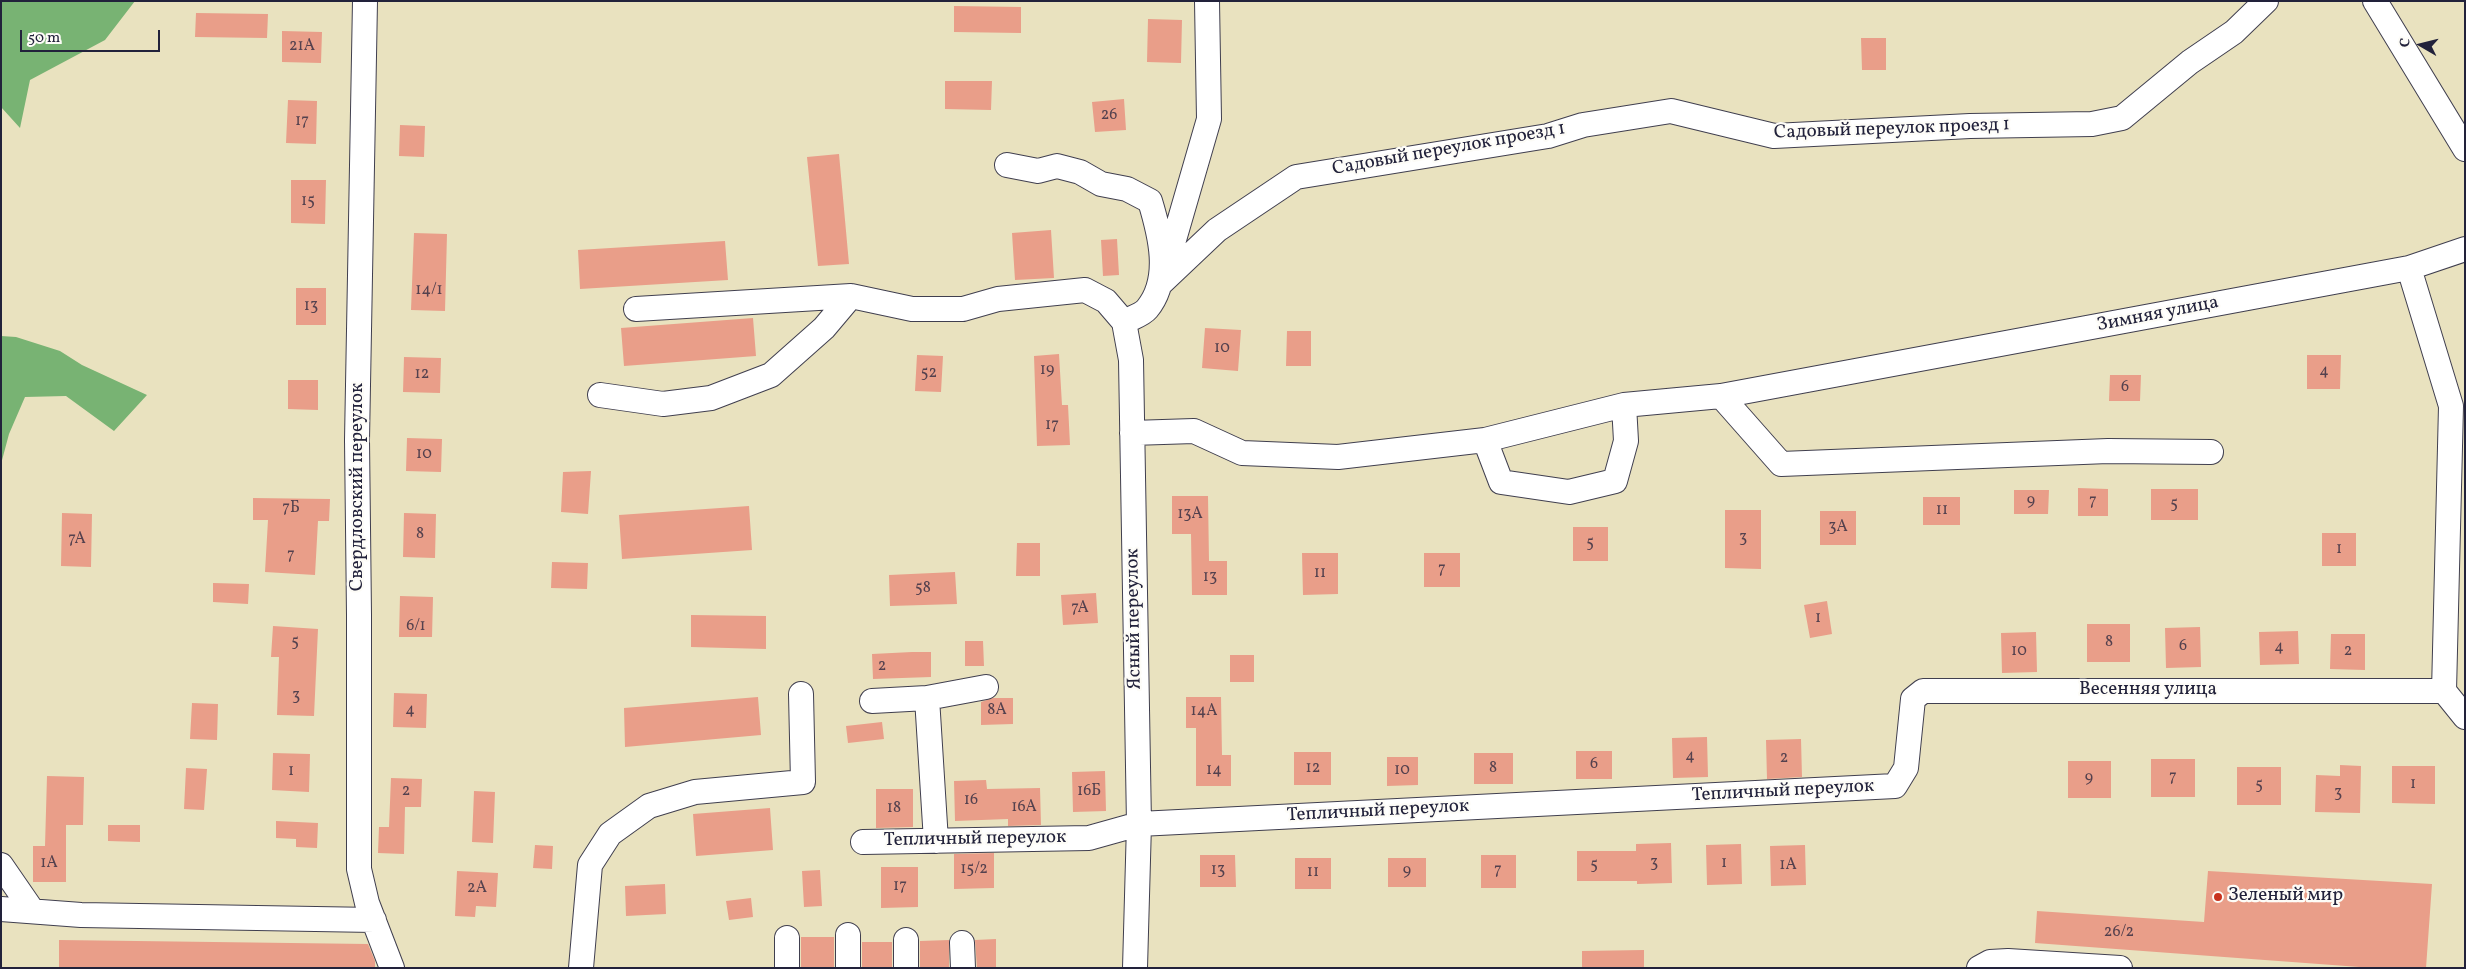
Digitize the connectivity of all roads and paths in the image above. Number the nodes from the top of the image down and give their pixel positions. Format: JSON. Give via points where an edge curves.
{"nodes":[{"id":1,"x":365,"y":1,"type":"edge"},
{"id":2,"x":1207,"y":1,"type":"edge"},
{"id":3,"x":2266,"y":1,"type":"edge"},
{"id":4,"x":2374,"y":1,"type":"edge"},
{"id":5,"x":2465,"y":149,"type":"edge"},
{"id":6,"x":1007,"y":165,"type":"dead end"},
{"id":7,"x":2465,"y":249,"type":"edge"},
{"id":8,"x":2409,"y":268,"type":"junction"},
{"id":9,"x":1161,"y":283,"type":"junction"},
{"id":10,"x":851,"y":296,"type":"junction"},
{"id":11,"x":636,"y":310,"type":"dead end"},
{"id":12,"x":1124,"y":322,"type":"junction"},
{"id":13,"x":600,"y":395,"type":"dead end"},
{"id":14,"x":1721,"y":396,"type":"junction"},
{"id":15,"x":1624,"y":405,"type":"junction"},
{"id":16,"x":1132,"y":433,"type":"junction"},
{"id":17,"x":1485,"y":440,"type":"junction"},
{"id":18,"x":2211,"y":452,"type":"dead end"},
{"id":19,"x":986,"y":687,"type":"dead end"},
{"id":20,"x":2444,"y":690,"type":"junction"},
{"id":21,"x":801,"y":694,"type":"dead end"},
{"id":22,"x":927,"y":698,"type":"junction"},
{"id":23,"x":872,"y":701,"type":"dead end"},
{"id":24,"x":2465,"y":717,"type":"edge"},
{"id":25,"x":1895,"y":786,"type":"joint"},
{"id":26,"x":1139,"y":824,"type":"junction"},
{"id":27,"x":936,"y":841,"type":"junction"},
{"id":28,"x":863,"y":842,"type":"dead end"},
{"id":29,"x":1,"y":865,"type":"edge"},
{"id":30,"x":1,"y":909,"type":"edge"},
{"id":31,"x":32,"y":910,"type":"junction"},
{"id":32,"x":374,"y":920,"type":"junction"},
{"id":33,"x":848,"y":935,"type":"dead end"},
{"id":34,"x":787,"y":938,"type":"dead end"},
{"id":35,"x":906,"y":940,"type":"dead end"},
{"id":36,"x":962,"y":944,"type":"dead end"},
{"id":37,"x":392,"y":968,"type":"edge"},
{"id":38,"x":581,"y":968,"type":"edge"},
{"id":39,"x":787,"y":968,"type":"edge"},
{"id":40,"x":848,"y":968,"type":"edge"},
{"id":41,"x":906,"y":968,"type":"edge"},
{"id":42,"x":963,"y":968,"type":"edge"},
{"id":43,"x":1136,"y":968,"type":"edge"},
{"id":44,"x":1979,"y":968,"type":"edge"},
{"id":45,"x":2120,"y":968,"type":"edge"}],
"edges":[{"from":1,"to":32,"type":"street","name":"Свердловский переулок","via":[[356,440],[358,869]]},
{"from":2,"to":9,"type":"street","via":[[1209,119]]},
{"from":3,"to":9,"type":"street","name":"Садовый переулок проезд 1","via":[[2234,32],[2190,62],[2122,118],[2092,124],[1970,126],[1774,136],[1671,111],[1615,119],[1548,136],[1296,177],[1217,230]]},
{"from":4,"to":5,"type":"street"},
{"from":6,"to":9,"type":"street","via":[[1038,171],[1057,166],[1080,172],[1101,184],[1127,189],[1150,201],[1159,232]]},
{"from":7,"to":8,"type":"street","name":"Зимняя улица"},
{"from":8,"to":14,"type":"street","name":"Зимняя улица"},
{"from":8,"to":20,"type":"street","via":[[2451,406]]},
{"from":9,"to":12,"type":"street","via":[[1146,310]]},
{"from":10,"to":11,"type":"street"},
{"from":10,"to":12,"type":"street","via":[[912,309],[963,309],[998,299],[1085,290],[1106,301]]},
{"from":10,"to":13,"type":"street","via":[[824,328],[771,375],[711,398],[663,404]]},
{"from":12,"to":16,"type":"street","name":"Ясный переулок","via":[[1131,360]]},
{"from":14,"to":15,"type":"street","name":"Зимняя улица"},
{"from":14,"to":18,"type":"street","via":[[1781,464],[2108,451]]},
{"from":15,"to":17,"type":"street","name":"Зимняя улица"},
{"from":15,"to":17,"type":"street","via":[[1626,441],[1615,481],[1569,492],[1501,482]]},
{"from":16,"to":17,"type":"street","name":"Зимняя улица","via":[[1194,431],[1242,453],[1338,457]]},
{"from":16,"to":26,"type":"street","name":"Ясный переулок"},
{"from":19,"to":22,"type":"street"},
{"from":20,"to":24,"type":"street"},
{"from":20,"to":25,"type":"street","name":"Весенняя улица","via":[[1923,691],[1913,699],[1906,768]]},
{"from":21,"to":38,"type":"street","via":[[803,782],[695,792],[649,806],[610,834],[590,865]]},
{"from":22,"to":23,"type":"street"},
{"from":22,"to":27,"type":"street"},
{"from":25,"to":26,"type":"street","name":"Тепличный переулок"},
{"from":26,"to":27,"type":"street","name":"Тепличный переулок","via":[[1089,838]]},
{"from":26,"to":43,"type":"street","name":"Ясный переулок"},
{"from":27,"to":28,"type":"street","name":"Тепличный переулок"},
{"from":29,"to":31,"type":"street"},
{"from":30,"to":31,"type":"street"},
{"from":31,"to":32,"type":"street","via":[[81,915]]},
{"from":32,"to":37,"type":"street","name":"Свердловский переулок"},
{"from":33,"to":40,"type":"street"},
{"from":34,"to":39,"type":"street"},
{"from":35,"to":41,"type":"street"},
{"from":36,"to":42,"type":"street"},
{"from":44,"to":45,"type":"street","via":[[1990,962],[2008,961]]}]}
